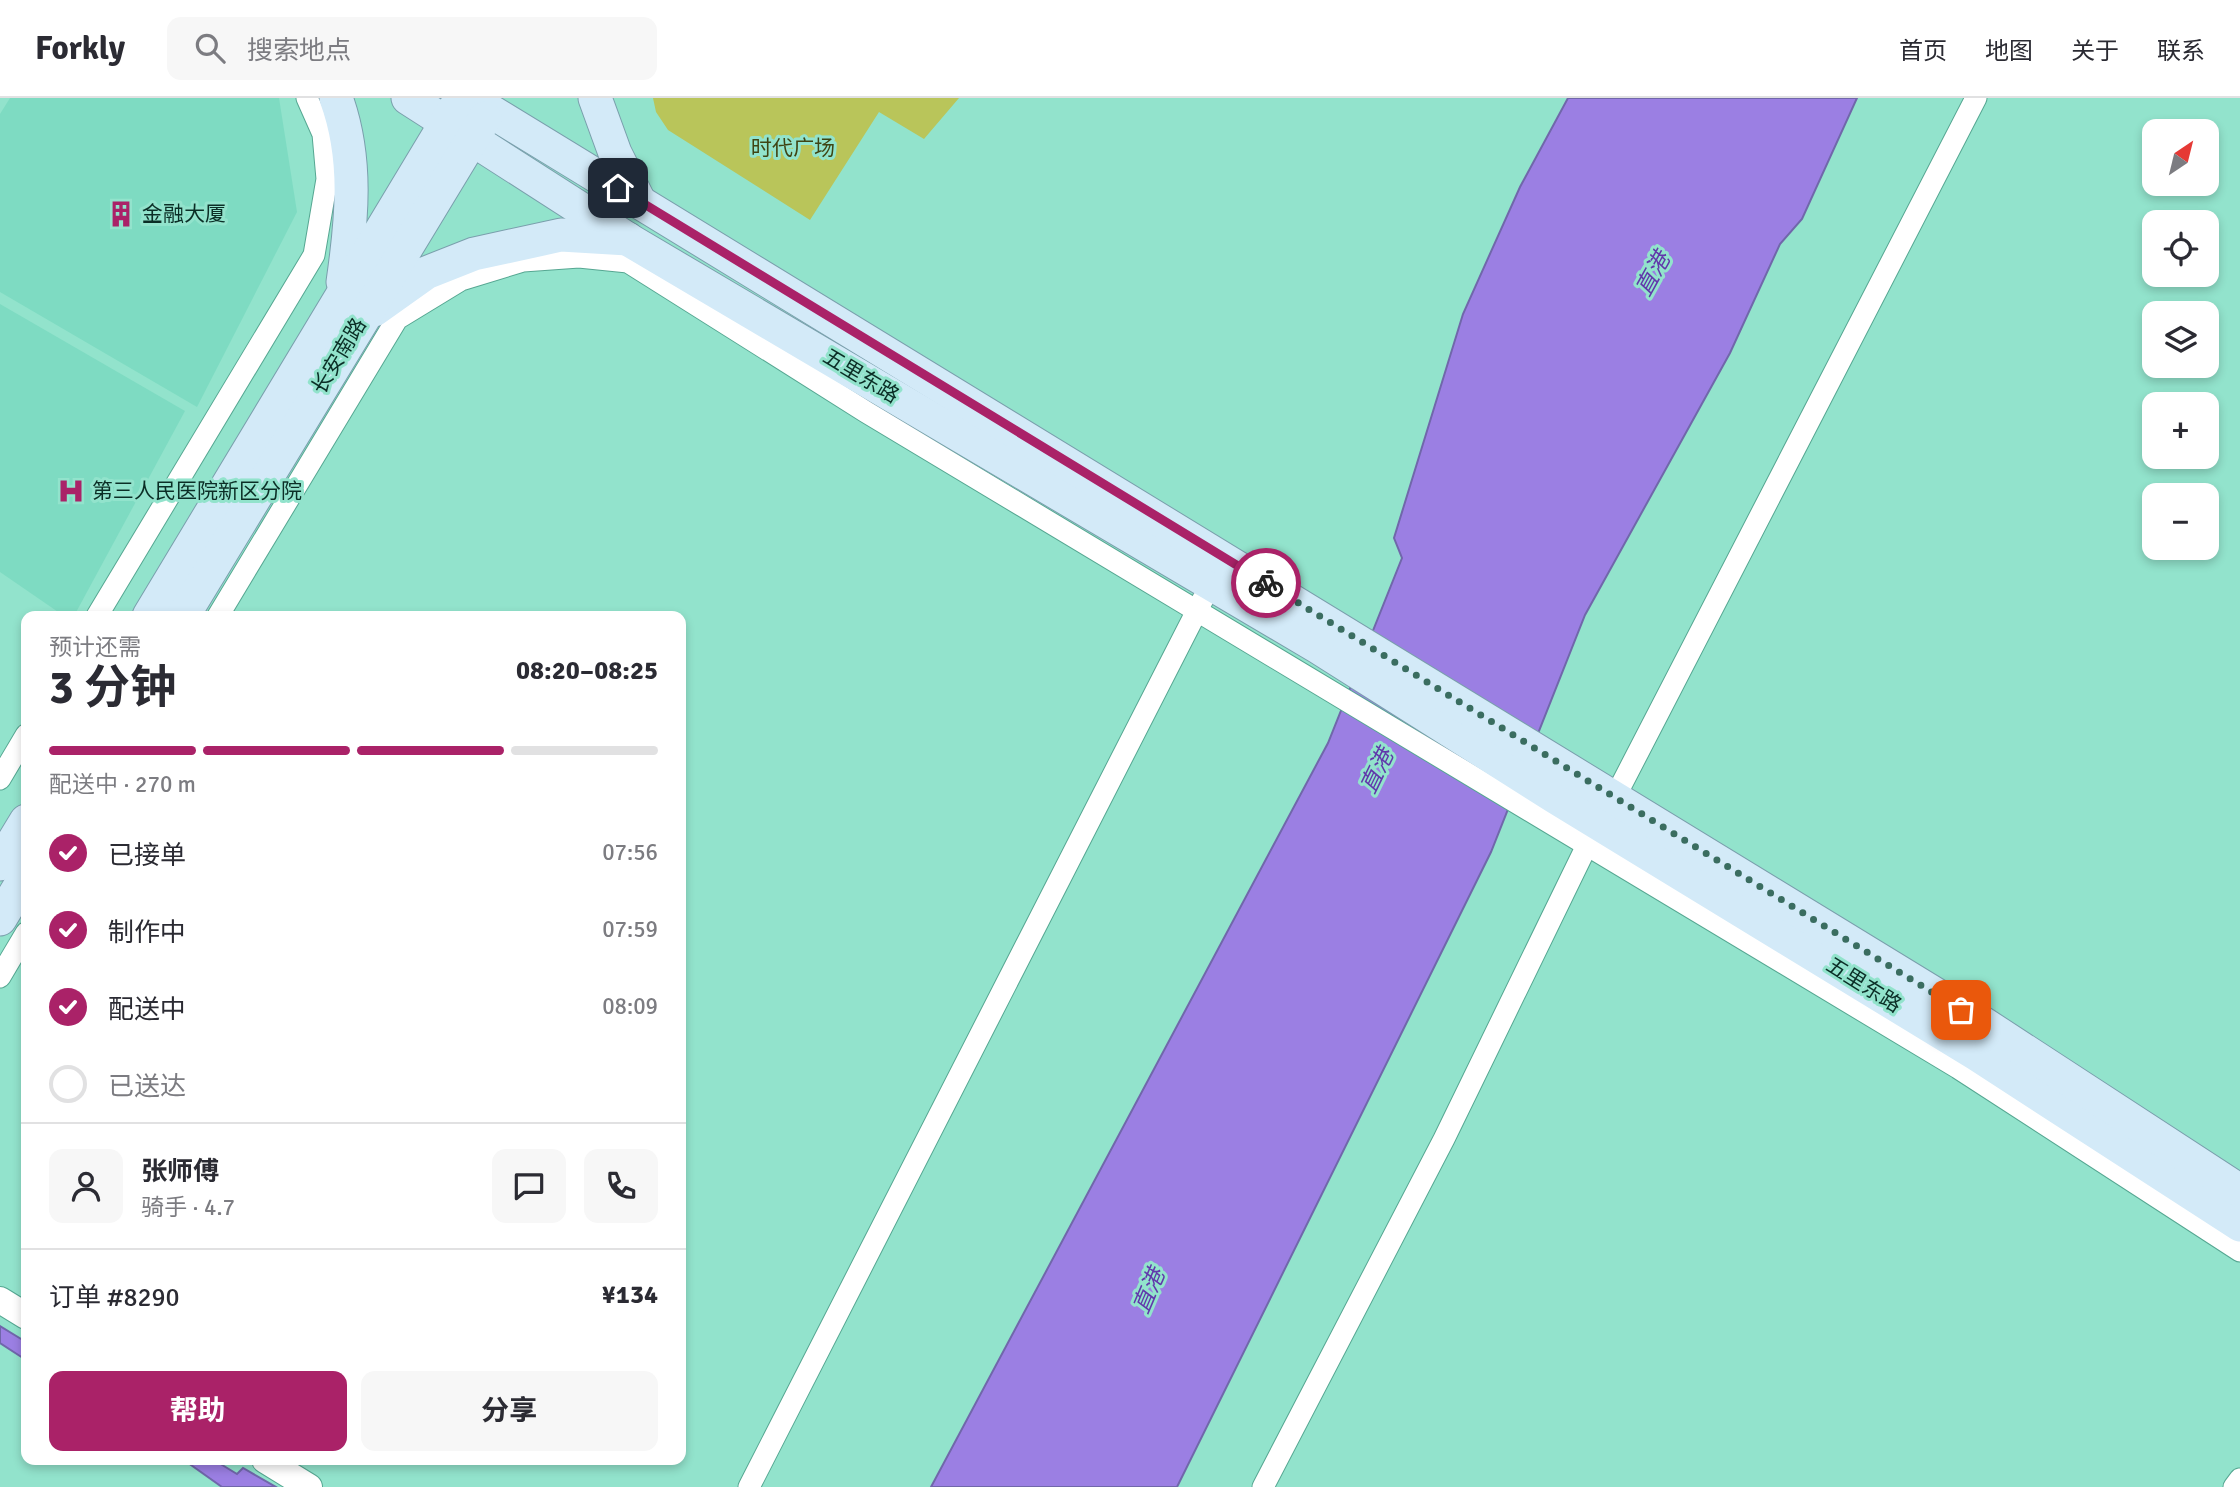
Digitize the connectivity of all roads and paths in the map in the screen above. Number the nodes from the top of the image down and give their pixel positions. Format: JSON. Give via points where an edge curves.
{"nodes":[{"id":1,"x":307,"y":98,"type":"edge"},
{"id":2,"x":336,"y":98,"type":"edge"},
{"id":3,"x":408,"y":98,"type":"edge"},
{"id":4,"x":596,"y":98,"type":"edge"},
{"id":5,"x":1976,"y":98,"type":"edge"},
{"id":6,"x":473,"y":111,"type":"edge"},
{"id":7,"x":639,"y":201,"type":"junction"},
{"id":8,"x":629,"y":240,"type":"junction"},
{"id":9,"x":351,"y":309,"type":"junction"},
{"id":10,"x":1211,"y":584,"type":"junction"},
{"id":11,"x":100,"y":611,"type":"edge"},
{"id":12,"x":152,"y":611,"type":"edge"},
{"id":13,"x":186,"y":611,"type":"edge"},
{"id":14,"x":221,"y":611,"type":"edge"},
{"id":15,"x":21,"y":743,"type":"edge"},
{"id":16,"x":0,"y":779,"type":"edge"},
{"id":17,"x":1599,"y":823,"type":"junction"},
{"id":18,"x":21,"y":829,"type":"edge"},
{"id":19,"x":0,"y":864,"type":"edge"},
{"id":20,"x":21,"y":884,"type":"edge"},
{"id":21,"x":0,"y":919,"type":"edge"},
{"id":22,"x":21,"y":941,"type":"edge"},
{"id":23,"x":0,"y":977,"type":"edge"},
{"id":24,"x":2240,"y":1191,"type":"edge"},
{"id":25,"x":2240,"y":1224,"type":"edge"},
{"id":26,"x":2240,"y":1251,"type":"edge"},
{"id":27,"x":0,"y":1300,"type":"edge"},
{"id":28,"x":21,"y":1313,"type":"edge"},
{"id":29,"x":273,"y":1465,"type":"edge"},
{"id":30,"x":2240,"y":1479,"type":"edge"},
{"id":31,"x":309,"y":1487,"type":"edge"},
{"id":32,"x":749,"y":1487,"type":"edge"},
{"id":33,"x":1263,"y":1487,"type":"edge"},
{"id":34,"x":2234,"y":1487,"type":"edge"}],
"edges":[{"from":1,"to":11,"type":"street","via":[[323,134],[327,180],[314,255]]},
{"from":2,"to":9,"type":"main road","via":[[352,189]]},
{"from":3,"to":6,"type":"main road","name":"五里东路"},
{"from":4,"to":7,"type":"main road","via":[[615,153]]},
{"from":5,"to":17,"type":"street"},
{"from":6,"to":7,"type":"main road","name":"五里东路"},
{"from":6,"to":8,"type":"main road","name":"五里东路"},
{"from":6,"to":9,"type":"main road","name":"长安南路"},
{"from":7,"to":10,"type":"main road","name":"五里东路"},
{"from":8,"to":9,"type":"main road","via":[[561,235],[474,254]]},
{"from":8,"to":10,"type":"main road","name":"五里东路"},
{"from":9,"to":12,"type":"main road","name":"长安南路"},
{"from":9,"to":13,"type":"main road","name":"长安南路"},
{"from":10,"to":14,"type":"street","via":[[866,412],[628,262],[579,257],[523,261],[461,280],[397,319]]},
{"from":10,"to":17,"type":"main road","name":"五里东路"},
{"from":10,"to":32,"type":"street"},
{"from":15,"to":16,"type":"street"},
{"from":17,"to":24,"type":"main road","name":"五里东路","via":[[1984,1024]]},
{"from":17,"to":25,"type":"main road","name":"五里东路","via":[[1976,1054]]},
{"from":17,"to":26,"type":"street","via":[[1958,1068]]},
{"from":17,"to":33,"type":"street","via":[[1444,1139]]},
{"from":18,"to":19,"type":"main road"},
{"from":20,"to":21,"type":"main road"},
{"from":22,"to":23,"type":"street"},
{"from":27,"to":28,"type":"street"},
{"from":29,"to":31,"type":"street"},
{"from":30,"to":34,"type":"street"}]}
